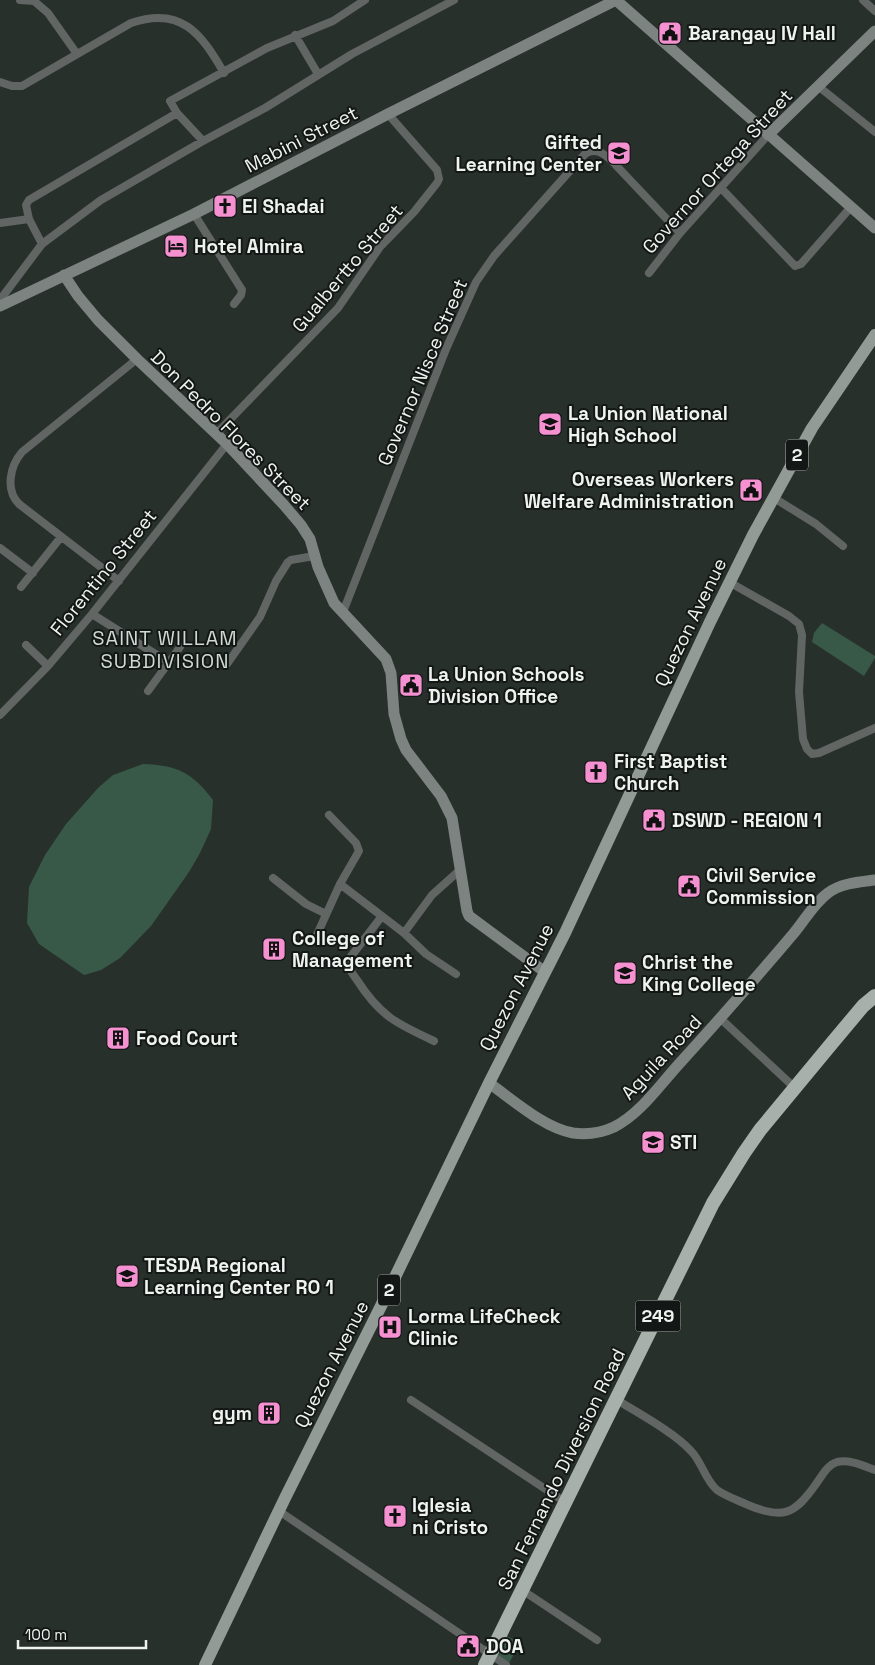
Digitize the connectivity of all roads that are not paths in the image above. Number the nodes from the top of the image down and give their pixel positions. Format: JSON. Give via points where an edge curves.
{"nodes":[{"id":1,"x":20,"y":0,"type":"edge"},
{"id":2,"x":365,"y":0,"type":"edge"},
{"id":3,"x":454,"y":0,"type":"edge"},
{"id":4,"x":616,"y":0,"type":"edge"},
{"id":5,"x":863,"y":0,"type":"edge"},
{"id":6,"x":875,"y":12,"type":"edge"},
{"id":7,"x":875,"y":31,"type":"edge"},
{"id":8,"x":295,"y":35,"type":"junction"},
{"id":9,"x":77,"y":54,"type":"junction"},
{"id":10,"x":224,"y":73,"type":"junction"},
{"id":11,"x":318,"y":74,"type":"junction"},
{"id":12,"x":0,"y":82,"type":"edge"},
{"id":13,"x":818,"y":86,"type":"junction"},
{"id":14,"x":177,"y":113,"type":"junction"},
{"id":15,"x":388,"y":114,"type":"junction"},
{"id":16,"x":875,"y":132,"type":"edge"},
{"id":17,"x":768,"y":135,"type":"junction"},
{"id":18,"x":203,"y":141,"type":"junction"},
{"id":19,"x":721,"y":188,"type":"junction"},
{"id":20,"x":851,"y":207,"type":"junction"},
{"id":21,"x":194,"y":214,"type":"junction"},
{"id":22,"x":29,"y":219,"type":"junction"},
{"id":23,"x":0,"y":223,"type":"edge"},
{"id":24,"x":875,"y":228,"type":"edge"},
{"id":25,"x":680,"y":233,"type":"junction"},
{"id":26,"x":42,"y":244,"type":"junction"},
{"id":27,"x":649,"y":272,"type":"dead end"},
{"id":28,"x":64,"y":275,"type":"junction"},
{"id":29,"x":0,"y":300,"type":"edge"},
{"id":30,"x":234,"y":304,"type":"dead end"},
{"id":31,"x":0,"y":306,"type":"edge"},
{"id":32,"x":875,"y":335,"type":"edge"},
{"id":33,"x":137,"y":359,"type":"junction"},
{"id":34,"x":216,"y":434,"type":"junction"},
{"id":35,"x":226,"y":444,"type":"junction"},
{"id":36,"x":774,"y":498,"type":"junction"},
{"id":37,"x":61,"y":537,"type":"junction"},
{"id":38,"x":844,"y":546,"type":"dead end"},
{"id":39,"x":0,"y":548,"type":"edge"},
{"id":40,"x":314,"y":556,"type":"junction"},
{"id":41,"x":33,"y":573,"type":"junction"},
{"id":42,"x":119,"y":580,"type":"junction"},
{"id":43,"x":729,"y":582,"type":"junction"},
{"id":44,"x":21,"y":587,"type":"dead end"},
{"id":45,"x":343,"y":612,"type":"junction"},
{"id":46,"x":92,"y":614,"type":"junction"},
{"id":47,"x":26,"y":645,"type":"dead end"},
{"id":48,"x":180,"y":647,"type":"dead end"},
{"id":49,"x":168,"y":662,"type":"junction"},
{"id":50,"x":227,"y":664,"type":"dead end"},
{"id":51,"x":48,"y":666,"type":"junction"},
{"id":52,"x":148,"y":691,"type":"dead end"},
{"id":53,"x":0,"y":715,"type":"edge"},
{"id":54,"x":875,"y":728,"type":"edge"},
{"id":55,"x":329,"y":815,"type":"dead end"},
{"id":56,"x":461,"y":869,"type":"junction"},
{"id":57,"x":273,"y":878,"type":"dead end"},
{"id":58,"x":875,"y":880,"type":"edge"},
{"id":59,"x":340,"y":884,"type":"junction"},
{"id":60,"x":326,"y":914,"type":"junction"},
{"id":61,"x":382,"y":916,"type":"junction"},
{"id":62,"x":404,"y":933,"type":"junction"},
{"id":63,"x":315,"y":939,"type":"dead end"},
{"id":64,"x":546,"y":972,"type":"junction"},
{"id":65,"x":456,"y":974,"type":"dead end"},
{"id":66,"x":875,"y":996,"type":"edge"},
{"id":67,"x":721,"y":1019,"type":"junction"},
{"id":68,"x":434,"y":1041,"type":"dead end"},
{"id":69,"x":489,"y":1083,"type":"junction"},
{"id":70,"x":796,"y":1088,"type":"junction"},
{"id":71,"x":411,"y":1400,"type":"dead end"},
{"id":72,"x":617,"y":1400,"type":"junction"},
{"id":73,"x":875,"y":1470,"type":"edge"},
{"id":74,"x":565,"y":1502,"type":"junction"},
{"id":75,"x":279,"y":1511,"type":"junction"},
{"id":76,"x":522,"y":1590,"type":"junction"},
{"id":77,"x":597,"y":1640,"type":"dead end"},
{"id":78,"x":488,"y":1659,"type":"edge"},
{"id":79,"x":205,"y":1665,"type":"edge"},
{"id":80,"x":506,"y":1665,"type":"edge"}],
"edges":[{"from":1,"to":9,"type":"street","via":[[34,1],[48,13]]},
{"from":2,"to":8,"type":"street","via":[[333,21]]},
{"from":3,"to":11,"type":"street"},
{"from":4,"to":15,"type":"street","name":"Mabini Street"},
{"from":4,"to":17,"type":"street"},
{"from":5,"to":6,"type":"street"},
{"from":7,"to":13,"type":"street","name":"Governor Ortega Street"},
{"from":8,"to":10,"type":"street"},
{"from":8,"to":11,"type":"street"},
{"from":9,"to":10,"type":"street","via":[[131,23],[164,17],[197,33],[209,46]]},
{"from":9,"to":12,"type":"street","via":[[22,86]]},
{"from":10,"to":14,"type":"street","via":[[170,101]]},
{"from":11,"to":18,"type":"street"},
{"from":13,"to":16,"type":"street"},
{"from":13,"to":17,"type":"street","name":"Governor Ortega Street"},
{"from":14,"to":18,"type":"street"},
{"from":14,"to":22,"type":"street","via":[[29,200],[26,205]]},
{"from":15,"to":21,"type":"street","name":"Mabini Street"},
{"from":15,"to":34,"type":"street","name":"Gualbertto Street","via":[[437,170],[437,183],[380,248],[338,308]]},
{"from":17,"to":19,"type":"street","name":"Governor Ortega Street"},
{"from":17,"to":20,"type":"street"},
{"from":18,"to":26,"type":"street","via":[[101,200]]},
{"from":19,"to":20,"type":"street","via":[[795,266],[801,264]]},
{"from":19,"to":25,"type":"street","name":"Governor Ortega Street"},
{"from":20,"to":24,"type":"street"},
{"from":21,"to":28,"type":"street","name":"Mabini Street"},
{"from":21,"to":30,"type":"street","via":[[242,290]]},
{"from":22,"to":23,"type":"street"},
{"from":22,"to":26,"type":"street"},
{"from":25,"to":27,"type":"street","name":"Governor Ortega Street"},
{"from":25,"to":45,"type":"street","name":"Governor Nisce Street","via":[[599,151],[585,154],[550,192],[494,256],[462,310]]},
{"from":26,"to":29,"type":"street"},
{"from":28,"to":31,"type":"street","name":"Mabini Street"},
{"from":28,"to":33,"type":"street","name":"Don Pedro Flores Street","via":[[98,320]]},
{"from":32,"to":36,"type":"main road","name":"Quezon Avenue","number":"2","via":[[812,428]]},
{"from":33,"to":34,"type":"street","name":"Don Pedro Flores Street"},
{"from":33,"to":37,"type":"street","via":[[22,452],[13,466],[11,486],[14,499]]},
{"from":34,"to":35,"type":"street","name":"Don Pedro Flores Street"},
{"from":35,"to":40,"type":"street","name":"Don Pedro Flores Street","via":[[301,525],[310,539]]},
{"from":35,"to":42,"type":"street","name":"Florentino Street"},
{"from":36,"to":38,"type":"street"},
{"from":36,"to":43,"type":"main road","name":"Quezon Avenue","number":"2"},
{"from":37,"to":41,"type":"street"},
{"from":37,"to":42,"type":"street"},
{"from":39,"to":41,"type":"street"},
{"from":40,"to":45,"type":"street","name":"Don Pedro Flores Street","via":[[326,588]]},
{"from":40,"to":50,"type":"street","via":[[288,562],[260,617]]},
{"from":41,"to":44,"type":"street"},
{"from":42,"to":46,"type":"street","name":"Florentino Street"},
{"from":43,"to":54,"type":"street","via":[[799,624],[802,635],[799,692],[803,739],[812,754]]},
{"from":43,"to":64,"type":"main road","name":"Quezon Avenue","number":"2"},
{"from":45,"to":56,"type":"street","name":"Don Pedro Flores Street","via":[[386,659],[401,738],[406,750],[441,796],[452,818]]},
{"from":46,"to":49,"type":"street"},
{"from":46,"to":51,"type":"street","name":"Florentino Street"},
{"from":47,"to":51,"type":"street"},
{"from":48,"to":49,"type":"street"},
{"from":49,"to":52,"type":"street"},
{"from":51,"to":53,"type":"street","name":"Florentino Street"},
{"from":55,"to":59,"type":"street","via":[[359,848]]},
{"from":56,"to":62,"type":"street","via":[[432,895]]},
{"from":56,"to":64,"type":"street","name":"Don Pedro Flores Street","via":[[469,916]]},
{"from":57,"to":60,"type":"street","via":[[306,904]]},
{"from":58,"to":67,"type":"street","name":"Aguila Road","via":[[838,887],[820,900]]},
{"from":59,"to":60,"type":"street"},
{"from":59,"to":61,"type":"street"},
{"from":60,"to":63,"type":"street"},
{"from":61,"to":62,"type":"street"},
{"from":61,"to":68,"type":"street","via":[[349,959],[349,968],[368,998],[391,1019]]},
{"from":62,"to":65,"type":"street","via":[[426,954]]},
{"from":64,"to":69,"type":"main road","name":"Quezon Avenue","number":"2"},
{"from":66,"to":70,"type":"highway","name":"San Fernando Diversion Road","number":"249"},
{"from":67,"to":69,"type":"street","name":"Aguila Road","via":[[637,1110],[615,1126],[596,1133],[572,1133],[554,1127]]},
{"from":67,"to":70,"type":"street"},
{"from":69,"to":75,"type":"main road","name":"Quezon Avenue","number":"2"},
{"from":70,"to":72,"type":"highway","name":"San Fernando Diversion Road","number":"249","via":[[760,1130],[726,1180]]},
{"from":71,"to":74,"type":"street"},
{"from":72,"to":73,"type":"street","via":[[686,1445],[717,1490],[762,1511],[774,1514],[795,1509],[827,1469],[837,1462],[851,1462]]},
{"from":72,"to":74,"type":"highway","name":"San Fernando Diversion Road","number":"249"},
{"from":74,"to":76,"type":"highway","name":"San Fernando Diversion Road","number":"249"},
{"from":75,"to":78,"type":"street"},
{"from":75,"to":79,"type":"main road","name":"Quezon Avenue","number":"2"},
{"from":76,"to":77,"type":"street"},
{"from":76,"to":78,"type":"highway","name":"San Fernando Diversion Road","number":"249"},
{"from":78,"to":80,"type":"street"}]}
